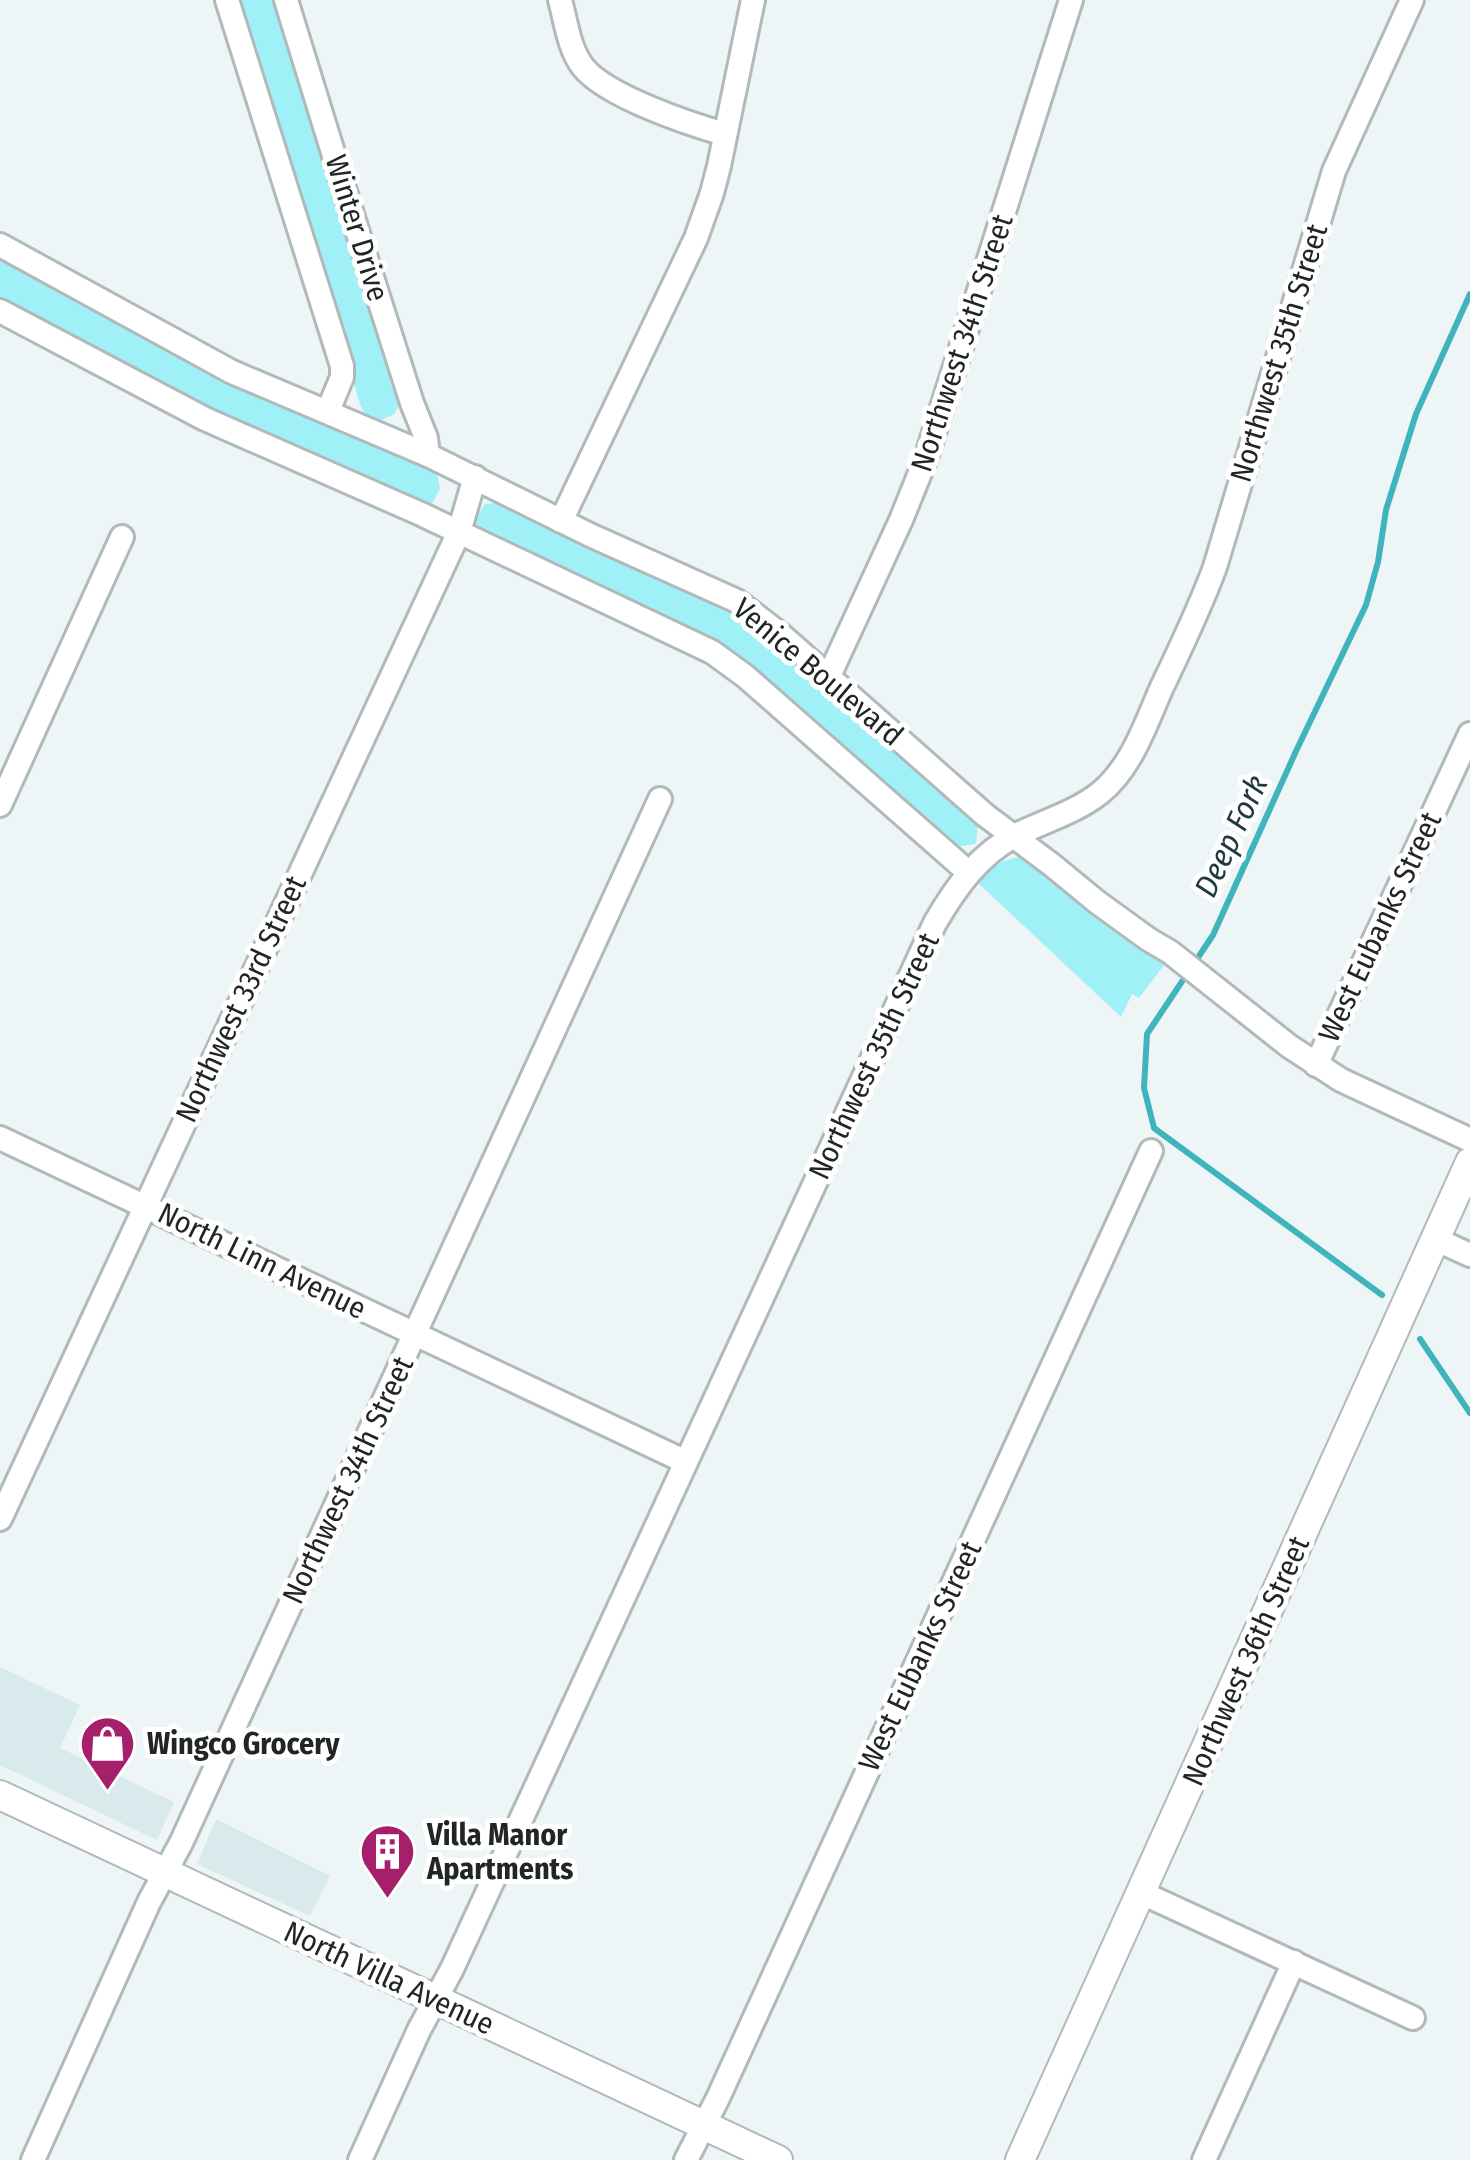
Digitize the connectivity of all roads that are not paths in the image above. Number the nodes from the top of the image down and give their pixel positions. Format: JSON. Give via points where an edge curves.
{"nodes":[{"id":1,"x":227,"y":0,"type":"edge"},
{"id":2,"x":286,"y":0,"type":"edge"},
{"id":3,"x":560,"y":0,"type":"edge"},
{"id":4,"x":753,"y":0,"type":"edge"},
{"id":5,"x":1071,"y":0,"type":"edge"},
{"id":6,"x":1412,"y":0,"type":"edge"},
{"id":7,"x":725,"y":134,"type":"junction"},
{"id":8,"x":0,"y":245,"type":"edge"},
{"id":9,"x":0,"y":311,"type":"edge"},
{"id":10,"x":328,"y":411,"type":"junction"},
{"id":11,"x":428,"y":455,"type":"junction"},
{"id":12,"x":476,"y":477,"type":"junction"},
{"id":13,"x":562,"y":522,"type":"junction"},
{"id":14,"x":459,"y":532,"type":"junction"},
{"id":15,"x":122,"y":537,"type":"dead end"},
{"id":16,"x":829,"y":676,"type":"junction"},
{"id":17,"x":1470,"y":734,"type":"edge"},
{"id":18,"x":660,"y":800,"type":"dead end"},
{"id":19,"x":0,"y":805,"type":"edge"},
{"id":20,"x":1013,"y":836,"type":"junction"},
{"id":21,"x":968,"y":872,"type":"junction"},
{"id":22,"x":1316,"y":1064,"type":"junction"},
{"id":23,"x":0,"y":1138,"type":"edge"},
{"id":24,"x":1470,"y":1140,"type":"edge"},
{"id":25,"x":1151,"y":1151,"type":"dead end"},
{"id":26,"x":1470,"y":1162,"type":"edge"},
{"id":27,"x":144,"y":1205,"type":"junction"},
{"id":28,"x":1435,"y":1239,"type":"junction"},
{"id":29,"x":1470,"y":1255,"type":"edge"},
{"id":30,"x":415,"y":1334,"type":"junction"},
{"id":31,"x":686,"y":1462,"type":"junction"},
{"id":32,"x":0,"y":1519,"type":"edge"},
{"id":33,"x":0,"y":1795,"type":"edge"},
{"id":34,"x":165,"y":1873,"type":"junction"},
{"id":35,"x":1142,"y":1892,"type":"junction"},
{"id":36,"x":1294,"y":1962,"type":"junction"},
{"id":37,"x":436,"y":2000,"type":"junction"},
{"id":38,"x":1413,"y":2018,"type":"dead end"},
{"id":39,"x":704,"y":2126,"type":"junction"},
{"id":40,"x":33,"y":2160,"type":"edge"},
{"id":41,"x":360,"y":2160,"type":"edge"},
{"id":42,"x":686,"y":2160,"type":"edge"},
{"id":43,"x":778,"y":2160,"type":"edge"},
{"id":44,"x":1020,"y":2160,"type":"edge"},
{"id":45,"x":1204,"y":2160,"type":"edge"}],
"edges":[{"from":1,"to":10,"type":"street","name":"Winter Drive","via":[[342,366]]},
{"from":2,"to":11,"type":"street","name":"Winter Drive"},
{"from":3,"to":7,"type":"street","via":[[575,54],[592,75]]},
{"from":4,"to":7,"type":"street"},
{"from":5,"to":16,"type":"street","name":"Northwest 34th Street","via":[[926,458]]},
{"from":6,"to":20,"type":"street","name":"Northwest 35th Street","via":[[1334,171],[1215,567],[1143,730],[1100,792]]},
{"from":7,"to":13,"type":"street","via":[[696,238]]},
{"from":8,"to":10,"type":"street","name":"Venice Boulevard","via":[[232,372]]},
{"from":9,"to":14,"type":"street","name":"Venice Boulevard","via":[[205,419]]},
{"from":10,"to":11,"type":"street","name":"Venice Boulevard"},
{"from":11,"to":12,"type":"street","name":"Venice Boulevard"},
{"from":12,"to":13,"type":"street","name":"Venice Boulevard"},
{"from":12,"to":14,"type":"street","name":"Northwest 33rd Street"},
{"from":13,"to":16,"type":"street","name":"Venice Boulevard","via":[[737,601]]},
{"from":14,"to":21,"type":"street","name":"Venice Boulevard","via":[[712,652]]},
{"from":14,"to":27,"type":"street","name":"Northwest 33rd Street"},
{"from":15,"to":19,"type":"street"},
{"from":16,"to":20,"type":"street","name":"Venice Boulevard"},
{"from":17,"to":22,"type":"street","name":"West Eubanks Street"},
{"from":18,"to":30,"type":"street","name":"Northwest 34th Street"},
{"from":20,"to":21,"type":"street","name":"Northwest 35th Street"},
{"from":20,"to":22,"type":"street","name":"Venice Boulevard"},
{"from":21,"to":31,"type":"street","name":"Northwest 35th Street","via":[[935,924]]},
{"from":22,"to":24,"type":"street","name":"Venice Boulevard"},
{"from":23,"to":27,"type":"street","name":"North Linn Avenue"},
{"from":25,"to":39,"type":"street","name":"West Eubanks Street"},
{"from":26,"to":28,"type":"street","name":"Northwest 36th Street"},
{"from":27,"to":30,"type":"street","name":"North Linn Avenue"},
{"from":27,"to":32,"type":"street","name":"Northwest 33rd Street"},
{"from":28,"to":29,"type":"street"},
{"from":28,"to":35,"type":"street","name":"Northwest 36th Street"},
{"from":30,"to":31,"type":"street","name":"North Linn Avenue"},
{"from":30,"to":34,"type":"street","name":"Northwest 34th Street"},
{"from":31,"to":37,"type":"street","name":"Northwest 35th Street"},
{"from":33,"to":34,"type":"street","name":"North Villa Avenue"},
{"from":34,"to":37,"type":"street","name":"North Villa Avenue"},
{"from":34,"to":40,"type":"street","name":"Northwest 34th Street"},
{"from":35,"to":36,"type":"street"},
{"from":35,"to":44,"type":"street","name":"Northwest 36th Street"},
{"from":36,"to":38,"type":"street"},
{"from":36,"to":45,"type":"street"},
{"from":37,"to":39,"type":"street","name":"North Villa Avenue"},
{"from":37,"to":41,"type":"street","name":"Northwest 35th Street"},
{"from":39,"to":42,"type":"street","name":"West Eubanks Street"},
{"from":39,"to":43,"type":"street","name":"North Villa Avenue"}]}
